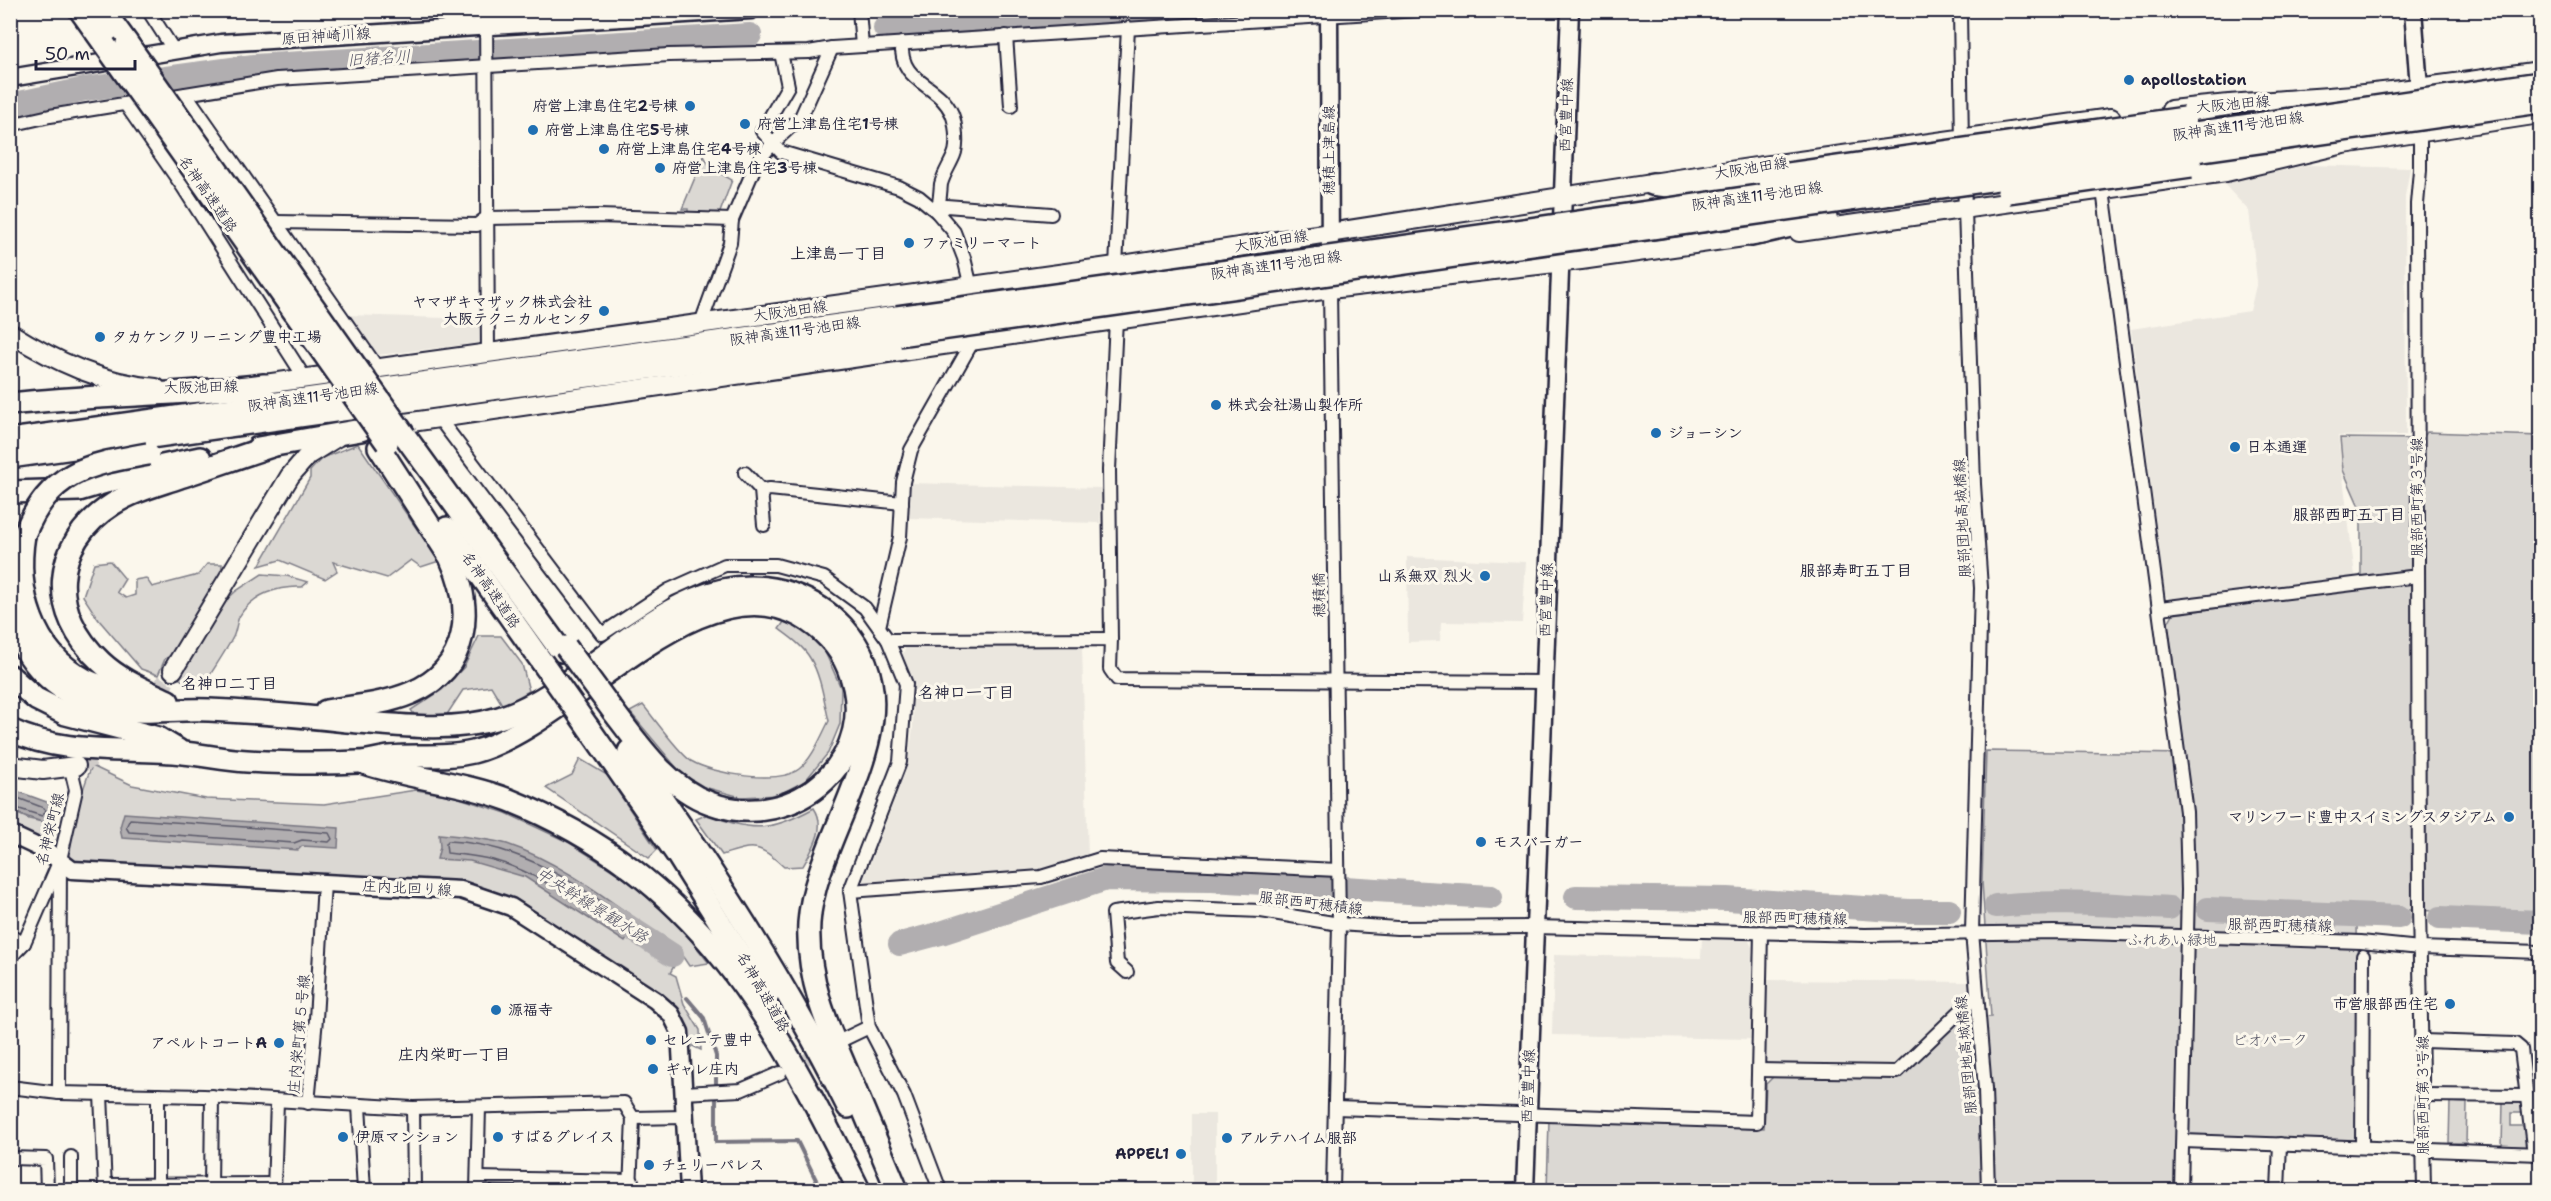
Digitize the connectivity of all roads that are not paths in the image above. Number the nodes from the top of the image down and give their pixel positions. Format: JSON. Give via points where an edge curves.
{"nodes":[{"id":1,"x":80,"y":10,"type":"edge"},
{"id":2,"x":103,"y":10,"type":"edge"},
{"id":3,"x":148,"y":10,"type":"edge"},
{"id":4,"x":751,"y":10,"type":"edge"},
{"id":5,"x":859,"y":10,"type":"edge"},
{"id":6,"x":1418,"y":10,"type":"edge"},
{"id":7,"x":1570,"y":10,"type":"edge"},
{"id":8,"x":1960,"y":10,"type":"edge"},
{"id":9,"x":2413,"y":10,"type":"edge"},
{"id":10,"x":1329,"y":13,"type":"edge"},
{"id":11,"x":487,"y":24,"type":"edge"},
{"id":12,"x":1128,"y":28,"type":"junction"},
{"id":13,"x":1006,"y":36,"type":"junction"},
{"id":14,"x":902,"y":43,"type":"junction"},
{"id":15,"x":862,"y":46,"type":"junction"},
{"id":16,"x":832,"y":48,"type":"junction"},
{"id":17,"x":173,"y":49,"type":"junction"},
{"id":18,"x":781,"y":53,"type":"junction"},
{"id":19,"x":486,"y":62,"type":"junction"},
{"id":20,"x":2541,"y":71,"type":"edge"},
{"id":21,"x":10,"y":78,"type":"edge"},
{"id":22,"x":2541,"y":83,"type":"edge"},
{"id":23,"x":2419,"y":88,"type":"junction"},
{"id":24,"x":186,"y":94,"type":"junction"},
{"id":25,"x":2438,"y":98,"type":"junction"},
{"id":26,"x":2541,"y":102,"type":"edge"},
{"id":27,"x":126,"y":105,"type":"junction"},
{"id":28,"x":1011,"y":106,"type":"dead end"},
{"id":29,"x":2541,"y":114,"type":"edge"},
{"id":30,"x":2384,"y":124,"type":"junction"},
{"id":31,"x":10,"y":125,"type":"edge"},
{"id":32,"x":2420,"y":131,"type":"junction"},
{"id":33,"x":1962,"y":138,"type":"junction"},
{"id":34,"x":773,"y":143,"type":"junction"},
{"id":35,"x":1652,"y":184,"type":"junction"},
{"id":36,"x":2103,"y":190,"type":"junction"},
{"id":37,"x":1563,"y":197,"type":"junction"},
{"id":38,"x":1965,"y":210,"type":"junction"},
{"id":39,"x":937,"y":212,"type":"junction"},
{"id":40,"x":1051,"y":213,"type":"dead end"},
{"id":41,"x":486,"y":218,"type":"junction"},
{"id":42,"x":732,"y":220,"type":"junction"},
{"id":43,"x":276,"y":222,"type":"junction"},
{"id":44,"x":1329,"y":232,"type":"junction"},
{"id":45,"x":1751,"y":235,"type":"junction"},
{"id":46,"x":1560,"y":261,"type":"junction"},
{"id":47,"x":1116,"y":266,"type":"junction"},
{"id":48,"x":970,"y":287,"type":"junction"},
{"id":49,"x":1330,"y":289,"type":"junction"},
{"id":50,"x":1116,"y":319,"type":"junction"},
{"id":51,"x":701,"y":323,"type":"junction"},
{"id":52,"x":898,"y":326,"type":"junction"},
{"id":53,"x":10,"y":333,"type":"edge"},
{"id":54,"x":974,"y":339,"type":"junction"},
{"id":55,"x":488,"y":354,"type":"junction"},
{"id":56,"x":380,"y":369,"type":"junction"},
{"id":57,"x":306,"y":380,"type":"junction"},
{"id":58,"x":264,"y":385,"type":"junction"},
{"id":59,"x":10,"y":404,"type":"edge"},
{"id":60,"x":209,"y":411,"type":"junction"},
{"id":61,"x":334,"y":411,"type":"junction"},
{"id":62,"x":438,"y":417,"type":"junction"},
{"id":63,"x":361,"y":429,"type":"junction"},
{"id":64,"x":10,"y":431,"type":"edge"},
{"id":65,"x":10,"y":440,"type":"edge"},
{"id":66,"x":390,"y":442,"type":"junction"},
{"id":67,"x":272,"y":446,"type":"junction"},
{"id":68,"x":10,"y":457,"type":"edge"},
{"id":69,"x":745,"y":473,"type":"dead end"},
{"id":70,"x":761,"y":490,"type":"junction"},
{"id":71,"x":10,"y":492,"type":"edge"},
{"id":72,"x":902,"y":503,"type":"junction"},
{"id":73,"x":764,"y":525,"type":"dead end"},
{"id":74,"x":2418,"y":576,"type":"junction"},
{"id":75,"x":2160,"y":608,"type":"junction"},
{"id":76,"x":10,"y":613,"type":"edge"},
{"id":77,"x":879,"y":627,"type":"junction"},
{"id":78,"x":1111,"y":639,"type":"junction"},
{"id":79,"x":888,"y":640,"type":"junction"},
{"id":80,"x":10,"y":667,"type":"edge"},
{"id":81,"x":173,"y":669,"type":"tunnel mouth"},
{"id":82,"x":10,"y":676,"type":"edge"},
{"id":83,"x":1335,"y":681,"type":"junction"},
{"id":84,"x":1543,"y":682,"type":"junction"},
{"id":85,"x":168,"y":701,"type":"junction"},
{"id":86,"x":206,"y":710,"type":"junction"},
{"id":87,"x":66,"y":714,"type":"junction"},
{"id":88,"x":299,"y":716,"type":"junction"},
{"id":89,"x":602,"y":718,"type":"junction"},
{"id":90,"x":10,"y":730,"type":"edge"},
{"id":91,"x":181,"y":752,"type":"junction"},
{"id":92,"x":361,"y":762,"type":"junction"},
{"id":93,"x":10,"y":766,"type":"edge"},
{"id":94,"x":73,"y":767,"type":"joint"},
{"id":95,"x":10,"y":834,"type":"edge"},
{"id":96,"x":60,"y":860,"type":"junction"},
{"id":97,"x":1338,"y":873,"type":"junction"},
{"id":98,"x":324,"y":883,"type":"junction"},
{"id":99,"x":850,"y":891,"type":"junction"},
{"id":100,"x":1339,"y":924,"type":"junction"},
{"id":101,"x":1534,"y":927,"type":"junction"},
{"id":102,"x":1761,"y":932,"type":"junction"},
{"id":103,"x":1972,"y":932,"type":"junction"},
{"id":104,"x":10,"y":936,"type":"edge"},
{"id":105,"x":2186,"y":938,"type":"junction"},
{"id":106,"x":24,"y":943,"type":"junction"},
{"id":107,"x":2420,"y":948,"type":"junction"},
{"id":108,"x":2541,"y":952,"type":"edge"},
{"id":109,"x":2363,"y":956,"type":"dead end"},
{"id":110,"x":10,"y":958,"type":"edge"},
{"id":111,"x":1127,"y":972,"type":"dead end"},
{"id":112,"x":1976,"y":996,"type":"junction"},
{"id":113,"x":868,"y":1027,"type":"junction"},
{"id":114,"x":844,"y":1039,"type":"dead end"},
{"id":115,"x":2423,"y":1041,"type":"junction"},
{"id":116,"x":1760,"y":1070,"type":"junction"},
{"id":117,"x":780,"y":1073,"type":"tunnel mouth"},
{"id":118,"x":10,"y":1087,"type":"edge"},
{"id":119,"x":59,"y":1093,"type":"junction"},
{"id":120,"x":683,"y":1093,"type":"junction"},
{"id":121,"x":101,"y":1094,"type":"junction"},
{"id":122,"x":158,"y":1095,"type":"junction"},
{"id":123,"x":2423,"y":1095,"type":"junction"},
{"id":124,"x":212,"y":1096,"type":"junction"},
{"id":125,"x":2528,"y":1096,"type":"junction"},
{"id":126,"x":277,"y":1101,"type":"junction"},
{"id":127,"x":308,"y":1103,"type":"junction"},
{"id":128,"x":359,"y":1106,"type":"junction"},
{"id":129,"x":480,"y":1107,"type":"junction"},
{"id":130,"x":413,"y":1108,"type":"junction"},
{"id":131,"x":1335,"y":1108,"type":"junction"},
{"id":132,"x":1527,"y":1114,"type":"junction"},
{"id":133,"x":685,"y":1117,"type":"junction"},
{"id":134,"x":633,"y":1118,"type":"junction"},
{"id":135,"x":2183,"y":1141,"type":"junction"},
{"id":136,"x":2280,"y":1144,"type":"junction"},
{"id":137,"x":2362,"y":1147,"type":"junction"},
{"id":138,"x":2423,"y":1150,"type":"junction"},
{"id":139,"x":2537,"y":1154,"type":"edge"},
{"id":140,"x":71,"y":1157,"type":"dead end"},
{"id":141,"x":10,"y":1158,"type":"edge"},
{"id":142,"x":478,"y":1184,"type":"edge"},
{"id":143,"x":631,"y":1186,"type":"edge"},
{"id":144,"x":274,"y":1187,"type":"edge"},
{"id":145,"x":105,"y":1188,"type":"edge"},
{"id":146,"x":159,"y":1188,"type":"edge"},
{"id":147,"x":211,"y":1188,"type":"edge"},
{"id":148,"x":47,"y":1191,"type":"edge"},
{"id":149,"x":71,"y":1191,"type":"edge"},
{"id":150,"x":364,"y":1191,"type":"edge"},
{"id":151,"x":414,"y":1191,"type":"edge"},
{"id":152,"x":689,"y":1191,"type":"edge"},
{"id":153,"x":859,"y":1191,"type":"edge"},
{"id":154,"x":866,"y":1191,"type":"edge"},
{"id":155,"x":888,"y":1191,"type":"edge"},
{"id":156,"x":897,"y":1191,"type":"edge"},
{"id":157,"x":940,"y":1191,"type":"edge"},
{"id":158,"x":1333,"y":1191,"type":"edge"},
{"id":159,"x":1525,"y":1191,"type":"edge"},
{"id":160,"x":1988,"y":1191,"type":"edge"},
{"id":161,"x":2181,"y":1191,"type":"edge"},
{"id":162,"x":2278,"y":1191,"type":"edge"},
{"id":163,"x":2424,"y":1191,"type":"edge"}],
"edges":[{"from":1,"to":66,"type":"highway","name":"名神高速道路","bridge":true,"via":[[232,228]]},
{"from":2,"to":66,"type":"highway","name":"名神高速道路","bridge":true},
{"from":3,"to":17,"type":"street"},
{"from":4,"to":11,"type":"street","name":"原田神崎川線"},
{"from":5,"to":15,"type":"street"},
{"from":6,"to":10,"type":"street"},
{"from":7,"to":37,"type":"street","name":"西宮豊中線"},
{"from":8,"to":33,"type":"street","name":"服部団地高城橋線"},
{"from":9,"to":23,"type":"street","name":"服部西町第３号線"},
{"from":10,"to":12,"type":"street"},
{"from":10,"to":44,"type":"street","name":"穂積上津島線"},
{"from":11,"to":17,"type":"street","name":"原田神崎川線"},
{"from":11,"to":19,"type":"street"},
{"from":12,"to":13,"type":"street"},
{"from":12,"to":47,"type":"street"},
{"from":13,"to":14,"type":"street"},
{"from":13,"to":28,"type":"street"},
{"from":14,"to":15,"type":"street"},
{"from":14,"to":39,"type":"street","via":[[901,57],[906,69],[936,94],[952,114],[956,133],[955,154],[947,167]]},
{"from":15,"to":16,"type":"street"},
{"from":16,"to":18,"type":"street"},
{"from":16,"to":34,"type":"street","via":[[801,117]]},
{"from":17,"to":21,"type":"street","name":"原田神崎川線"},
{"from":18,"to":19,"type":"street"},
{"from":18,"to":34,"type":"street","via":[[788,86],[762,131]]},
{"from":19,"to":24,"type":"street","via":[[277,79]]},
{"from":19,"to":41,"type":"street"},
{"from":20,"to":23,"type":"main road","name":"大阪池田線"},
{"from":22,"to":25,"type":"highway","name":"阪神高速11号池田線","bridge":true},
{"from":23,"to":32,"type":"street","name":"服部西町第３号線"},
{"from":23,"to":33,"type":"main road","name":"大阪池田線","via":[[2220,103]]},
{"from":24,"to":27,"type":"street"},
{"from":24,"to":43,"type":"street"},
{"from":25,"to":35,"type":"highway","bridge":true,"via":[[2185,118],[1692,189]]},
{"from":25,"to":52,"type":"highway","name":"阪神高速11号池田線","bridge":true},
{"from":26,"to":30,"type":"highway","name":"阪神高速11号池田線","bridge":true},
{"from":27,"to":31,"type":"street"},
{"from":27,"to":57,"type":"street"},
{"from":29,"to":32,"type":"main road"},
{"from":30,"to":45,"type":"highway","bridge":true,"via":[[2276,151],[2192,166],[1826,218]]},
{"from":30,"to":52,"type":"highway","name":"阪神高速11号池田線","bridge":true},
{"from":32,"to":36,"type":"main road","via":[[2226,172]]},
{"from":32,"to":74,"type":"street","name":"服部西町第３号線"},
{"from":33,"to":35,"type":"main road","name":"大阪池田線"},
{"from":33,"to":38,"type":"street","name":"服部団地高城橋線"},
{"from":34,"to":39,"type":"street","via":[[781,152],[899,187]]},
{"from":34,"to":42,"type":"street","via":[[756,164]]},
{"from":35,"to":37,"type":"main road","name":"大阪池田線"},
{"from":36,"to":38,"type":"main road"},
{"from":36,"to":75,"type":"street"},
{"from":37,"to":44,"type":"main road","name":"大阪池田線"},
{"from":37,"to":46,"type":"street","name":"西宮豊中線"},
{"from":38,"to":45,"type":"main road"},
{"from":38,"to":103,"type":"street","name":"服部団地高城橋線","via":[[1981,588]]},
{"from":39,"to":40,"type":"street","via":[[946,206]]},
{"from":39,"to":48,"type":"street","via":[[954,232]]},
{"from":41,"to":42,"type":"street"},
{"from":41,"to":43,"type":"street","via":[[477,225]]},
{"from":41,"to":55,"type":"street"},
{"from":42,"to":51,"type":"street","via":[[730,243]]},
{"from":43,"to":56,"type":"street"},
{"from":44,"to":47,"type":"main road","name":"大阪池田線"},
{"from":44,"to":49,"type":"street","name":"穂積上津島線"},
{"from":45,"to":46,"type":"main road"},
{"from":46,"to":49,"type":"main road"},
{"from":46,"to":84,"type":"street","name":"西宮豊中線"},
{"from":47,"to":48,"type":"main road","name":"大阪池田線"},
{"from":48,"to":51,"type":"main road","name":"大阪池田線"},
{"from":49,"to":50,"type":"main road"},
{"from":49,"to":83,"type":"street","name":"穂積橋"},
{"from":50,"to":54,"type":"main road"},
{"from":50,"to":78,"type":"street","via":[[1109,470]]},
{"from":51,"to":55,"type":"main road","name":"大阪池田線"},
{"from":52,"to":60,"type":"highway","name":"阪神高速11号池田線"},
{"from":52,"to":61,"type":"highway","name":"阪神高速11号池田線"},
{"from":53,"to":58,"type":"main road","name":"大阪池田線","via":[[64,363],[117,382],[174,389]]},
{"from":54,"to":62,"type":"main road"},
{"from":54,"to":72,"type":"street","via":[[911,450]]},
{"from":55,"to":56,"type":"main road","name":"大阪池田線"},
{"from":56,"to":57,"type":"main road","name":"大阪池田線"},
{"from":57,"to":58,"type":"main road","name":"大阪池田線"},
{"from":58,"to":59,"type":"highway"},
{"from":60,"to":64,"type":"highway"},
{"from":60,"to":65,"type":"highway","name":"阪神高速11号池田線"},
{"from":61,"to":68,"type":"highway","name":"阪神高速11号池田線"},
{"from":61,"to":85,"type":"highway","bridge":true,"via":[[84,469],[58,483],[37,506],[24,535],[21,569],[26,603],[38,634],[71,672],[101,687]]},
{"from":62,"to":63,"type":"main road"},
{"from":62,"to":77,"type":"street","via":[[602,634],[669,590],[725,565],[776,565],[825,578],[865,608]]},
{"from":63,"to":67,"type":"highway"},
{"from":63,"to":81,"type":"main road","via":[[320,446],[290,476]]},
{"from":66,"to":88,"type":"highway","via":[[458,573],[465,608],[460,642],[436,677],[412,692],[380,702]]},
{"from":66,"to":89,"type":"highway","name":"名神高速道路","bridge":true,"via":[[542,662]]},
{"from":66,"to":89,"type":"highway","name":"名神高速道路","via":[[473,529],[563,649]]},
{"from":67,"to":71,"type":"highway","via":[[171,464],[79,490]]},
{"from":67,"to":85,"type":"highway","via":[[126,497],[89,524],[66,559],[64,598],[80,638],[102,664]]},
{"from":69,"to":70,"type":"street"},
{"from":70,"to":72,"type":"street"},
{"from":70,"to":73,"type":"street"},
{"from":72,"to":77,"type":"street","via":[[900,537]]},
{"from":74,"to":75,"type":"street"},
{"from":74,"to":107,"type":"street","name":"服部西町第３号線"},
{"from":75,"to":105,"type":"street","via":[[2186,812]]},
{"from":76,"to":86,"type":"highway","via":[[33,662],[72,694],[101,706],[131,712]]},
{"from":77,"to":79,"type":"street"},
{"from":78,"to":79,"type":"street"},
{"from":78,"to":83,"type":"street","via":[[1110,669],[1118,679]]},
{"from":79,"to":99,"type":"street","via":[[906,684],[900,762]]},
{"from":80,"to":87,"type":"highway","via":[[38,696]]},
{"from":82,"to":87,"type":"highway","via":[[36,699]]},
{"from":83,"to":84,"type":"street"},
{"from":83,"to":97,"type":"street","name":"穂積橋"},
{"from":84,"to":101,"type":"street","name":"西宮豊中線"},
{"from":85,"to":86,"type":"highway"},
{"from":86,"to":88,"type":"highway"},
{"from":87,"to":91,"type":"highway","via":[[158,738]]},
{"from":88,"to":156,"type":"highway","via":[[422,727],[462,726],[500,718],[548,695],[669,612],[724,590],[780,590],[831,615],[856,644],[864,660],[873,714],[866,755],[814,887],[810,963],[829,1028]]},
{"from":89,"to":92,"type":"highway","via":[[688,792],[726,808],[762,812],[810,794],[834,772],[850,742],[855,696],[841,654],[821,631],[779,607],[744,604],[712,611],[678,626],[543,719],[493,746],[458,755]]},
{"from":89,"to":154,"type":"highway","name":"名神高速道路","via":[[678,856],[755,977]]},
{"from":89,"to":155,"type":"highway","name":"名神高速道路","via":[[693,843],[773,968],[837,1084]]},
{"from":90,"to":91,"type":"highway","via":[[29,738],[76,747]]},
{"from":91,"to":92,"type":"highway","via":[[244,761]]},
{"from":92,"to":153,"type":"highway","via":[[482,791],[530,809],[599,845],[663,893],[704,934],[758,1007],[809,1093]]},
{"from":93,"to":94,"type":"main road","via":[[43,770]]},
{"from":94,"to":96,"type":"street","name":"名神栄町線","via":[[76,790]]},
{"from":95,"to":96,"type":"street","name":"庄内北回り線"},
{"from":96,"to":98,"type":"street","name":"庄内北回り線","via":[[72,870]]},
{"from":96,"to":106,"type":"street","name":"名神栄町線"},
{"from":96,"to":119,"type":"street"},
{"from":97,"to":99,"type":"street","via":[[1100,859],[1041,877]]},
{"from":97,"to":100,"type":"street","name":"穂積橋"},
{"from":98,"to":120,"type":"street","name":"庄内北回り線","via":[[461,890],[511,907],[671,1014],[680,1032]]},
{"from":98,"to":127,"type":"street","name":"庄内栄町第５号線"},
{"from":99,"to":113,"type":"street"},
{"from":100,"to":101,"type":"street","name":"服部西町穂積線","via":[[1397,928]]},
{"from":100,"to":111,"type":"street","name":"服部西町穂積線","via":[[1261,911],[1159,907],[1113,913],[1117,963]]},
{"from":100,"to":131,"type":"street","name":"穂積橋"},
{"from":101,"to":102,"type":"street","name":"服部西町穂積線"},
{"from":101,"to":132,"type":"street","name":"西宮豊中線"},
{"from":102,"to":103,"type":"street","name":"服部西町穂積線"},
{"from":102,"to":116,"type":"street"},
{"from":103,"to":105,"type":"street","name":"服部西町穂積線"},
{"from":103,"to":112,"type":"street","name":"服部団地高城橋線"},
{"from":104,"to":106,"type":"street"},
{"from":105,"to":107,"type":"street","name":"服部西町穂積線","via":[[2361,942]]},
{"from":105,"to":135,"type":"street"},
{"from":106,"to":110,"type":"street","name":"名神栄町線"},
{"from":107,"to":108,"type":"street","name":"服部西町穂積線"},
{"from":107,"to":115,"type":"street","name":"服部西町第３号線"},
{"from":109,"to":137,"type":"street"},
{"from":112,"to":116,"type":"street","via":[[1897,1072]]},
{"from":112,"to":160,"type":"street","name":"服部団地高城橋線","via":[[1985,1089]]},
{"from":113,"to":114,"type":"street"},
{"from":113,"to":157,"type":"street","via":[[904,1095]]},
{"from":115,"to":123,"type":"street","name":"服部西町第３号線"},
{"from":115,"to":125,"type":"street","via":[[2515,1044],[2521,1049]]},
{"from":116,"to":132,"type":"street","via":[[1758,1122]]},
{"from":117,"to":120,"type":"street","via":[[741,1090]]},
{"from":118,"to":119,"type":"street"},
{"from":119,"to":121,"type":"street"},
{"from":120,"to":133,"type":"street","name":"庄内北回り線"},
{"from":121,"to":122,"type":"street"},
{"from":121,"to":145,"type":"street"},
{"from":122,"to":124,"type":"street"},
{"from":122,"to":146,"type":"street"},
{"from":123,"to":125,"type":"street"},
{"from":123,"to":138,"type":"street","name":"服部西町第３号線"},
{"from":124,"to":126,"type":"street"},
{"from":124,"to":147,"type":"street"},
{"from":125,"to":139,"type":"street"},
{"from":126,"to":127,"type":"street","name":"庄内栄町第５号線"},
{"from":126,"to":144,"type":"street","name":"庄内栄町第５号線"},
{"from":127,"to":128,"type":"street"},
{"from":128,"to":130,"type":"street"},
{"from":128,"to":150,"type":"street"},
{"from":129,"to":130,"type":"street"},
{"from":129,"to":134,"type":"street","via":[[624,1103]]},
{"from":129,"to":142,"type":"street"},
{"from":130,"to":151,"type":"street"},
{"from":131,"to":132,"type":"street"},
{"from":131,"to":158,"type":"street","name":"穂積橋"},
{"from":132,"to":159,"type":"street","name":"西宮豊中線"},
{"from":133,"to":134,"type":"street"},
{"from":133,"to":152,"type":"street","name":"庄内北回り線"},
{"from":134,"to":143,"type":"street"},
{"from":135,"to":136,"type":"street"},
{"from":135,"to":161,"type":"street"},
{"from":136,"to":137,"type":"street"},
{"from":136,"to":162,"type":"street"},
{"from":137,"to":138,"type":"street"},
{"from":138,"to":139,"type":"street"},
{"from":138,"to":163,"type":"street","name":"服部西町第３号線"},
{"from":140,"to":149,"type":"street"},
{"from":141,"to":148,"type":"street","via":[[46,1159]]},
{"from":142,"to":143,"type":"street"},
{"from":144,"to":147,"type":"street"},
{"from":145,"to":146,"type":"street"},
{"from":146,"to":147,"type":"street"}]}
